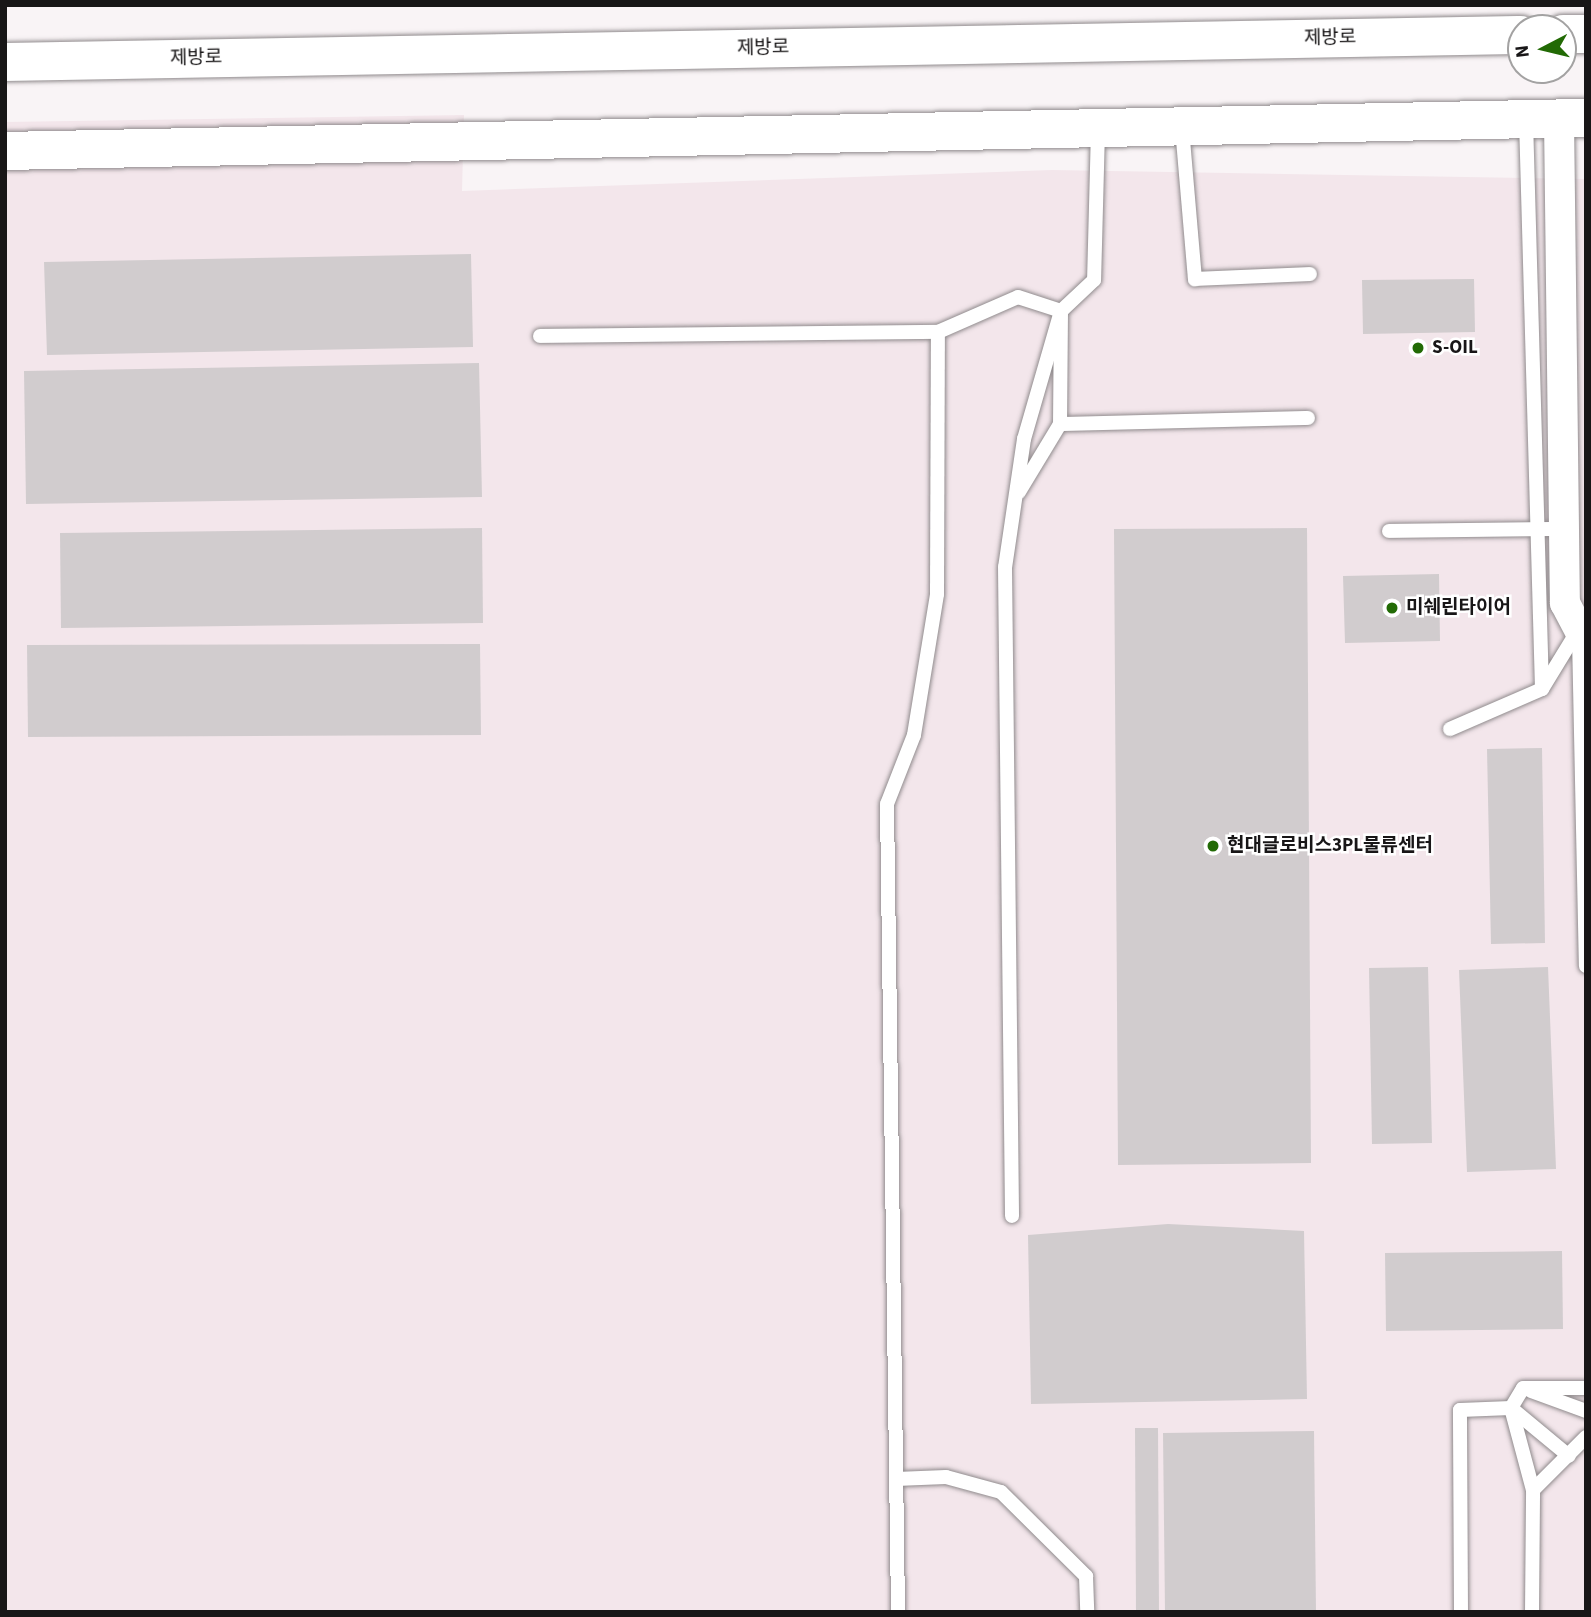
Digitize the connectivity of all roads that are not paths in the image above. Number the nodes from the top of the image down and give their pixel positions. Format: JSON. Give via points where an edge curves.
{"nodes":[{"id":1,"x":1507,"y":35,"type":"edge"},
{"id":2,"x":5,"y":62,"type":"edge"},
{"id":3,"x":1557,"y":119,"type":"edge"},
{"id":4,"x":1182,"y":127,"type":"junction"},
{"id":5,"x":1098,"y":128,"type":"junction"},
{"id":6,"x":5,"y":151,"type":"edge"},
{"id":7,"x":1310,"y":274,"type":"dead end"},
{"id":8,"x":1061,"y":311,"type":"junction"},
{"id":9,"x":938,"y":332,"type":"junction"},
{"id":10,"x":540,"y":336,"type":"dead end"},
{"id":11,"x":1308,"y":418,"type":"dead end"},
{"id":12,"x":1060,"y":425,"type":"junction"},
{"id":13,"x":1024,"y":439,"type":"junction"},
{"id":14,"x":1010,"y":511,"type":"junction"},
{"id":15,"x":1551,"y":529,"type":"junction"},
{"id":16,"x":1390,"y":531,"type":"dead end"},
{"id":17,"x":1582,"y":636,"type":"edge"},
{"id":18,"x":1542,"y":689,"type":"junction"},
{"id":19,"x":1450,"y":730,"type":"dead end"},
{"id":20,"x":1586,"y":966,"type":"edge"},
{"id":21,"x":1012,"y":1216,"type":"dead end"},
{"id":22,"x":1523,"y":1388,"type":"junction"},
{"id":23,"x":1586,"y":1388,"type":"edge"},
{"id":24,"x":1511,"y":1408,"type":"junction"},
{"id":25,"x":1586,"y":1411,"type":"edge"},
{"id":26,"x":1586,"y":1437,"type":"edge"},
{"id":27,"x":1569,"y":1456,"type":"junction"},
{"id":28,"x":896,"y":1479,"type":"junction"},
{"id":29,"x":1534,"y":1490,"type":"junction"},
{"id":30,"x":898,"y":1612,"type":"edge"},
{"id":31,"x":1087,"y":1612,"type":"edge"},
{"id":32,"x":1461,"y":1612,"type":"edge"},
{"id":33,"x":1532,"y":1612,"type":"edge"}],
"edges":[{"from":1,"to":2,"type":"main road","name":"제방로"},
{"from":3,"to":4,"type":"main road"},
{"from":3,"to":15,"type":"street"},
{"from":4,"to":5,"type":"main road"},
{"from":4,"to":7,"type":"lane","via":[[1195,279]]},
{"from":5,"to":6,"type":"main road"},
{"from":5,"to":8,"type":"lane","via":[[1094,280]]},
{"from":8,"to":9,"type":"lane","via":[[1018,297]]},
{"from":8,"to":12,"type":"lane"},
{"from":8,"to":13,"type":"lane"},
{"from":9,"to":10,"type":"lane"},
{"from":9,"to":28,"type":"lane","via":[[937,594],[914,735],[887,804]]},
{"from":11,"to":12,"type":"lane"},
{"from":12,"to":13,"type":"lane"},
{"from":12,"to":14,"type":"lane"},
{"from":13,"to":14,"type":"lane"},
{"from":14,"to":21,"type":"lane"},
{"from":15,"to":16,"type":"lane"},
{"from":15,"to":17,"type":"street","via":[[1565,603]]},
{"from":15,"to":18,"type":"lane"},
{"from":17,"to":18,"type":"lane"},
{"from":17,"to":20,"type":"lane"},
{"from":18,"to":19,"type":"lane"},
{"from":22,"to":23,"type":"lane"},
{"from":22,"to":24,"type":"lane"},
{"from":22,"to":25,"type":"lane"},
{"from":24,"to":27,"type":"lane"},
{"from":24,"to":29,"type":"lane"},
{"from":24,"to":32,"type":"lane","via":[[1460,1410]]},
{"from":26,"to":27,"type":"lane"},
{"from":27,"to":29,"type":"lane"},
{"from":28,"to":30,"type":"lane"},
{"from":28,"to":31,"type":"lane","via":[[946,1477],[1001,1492],[1086,1576]]},
{"from":29,"to":33,"type":"lane"}]}
